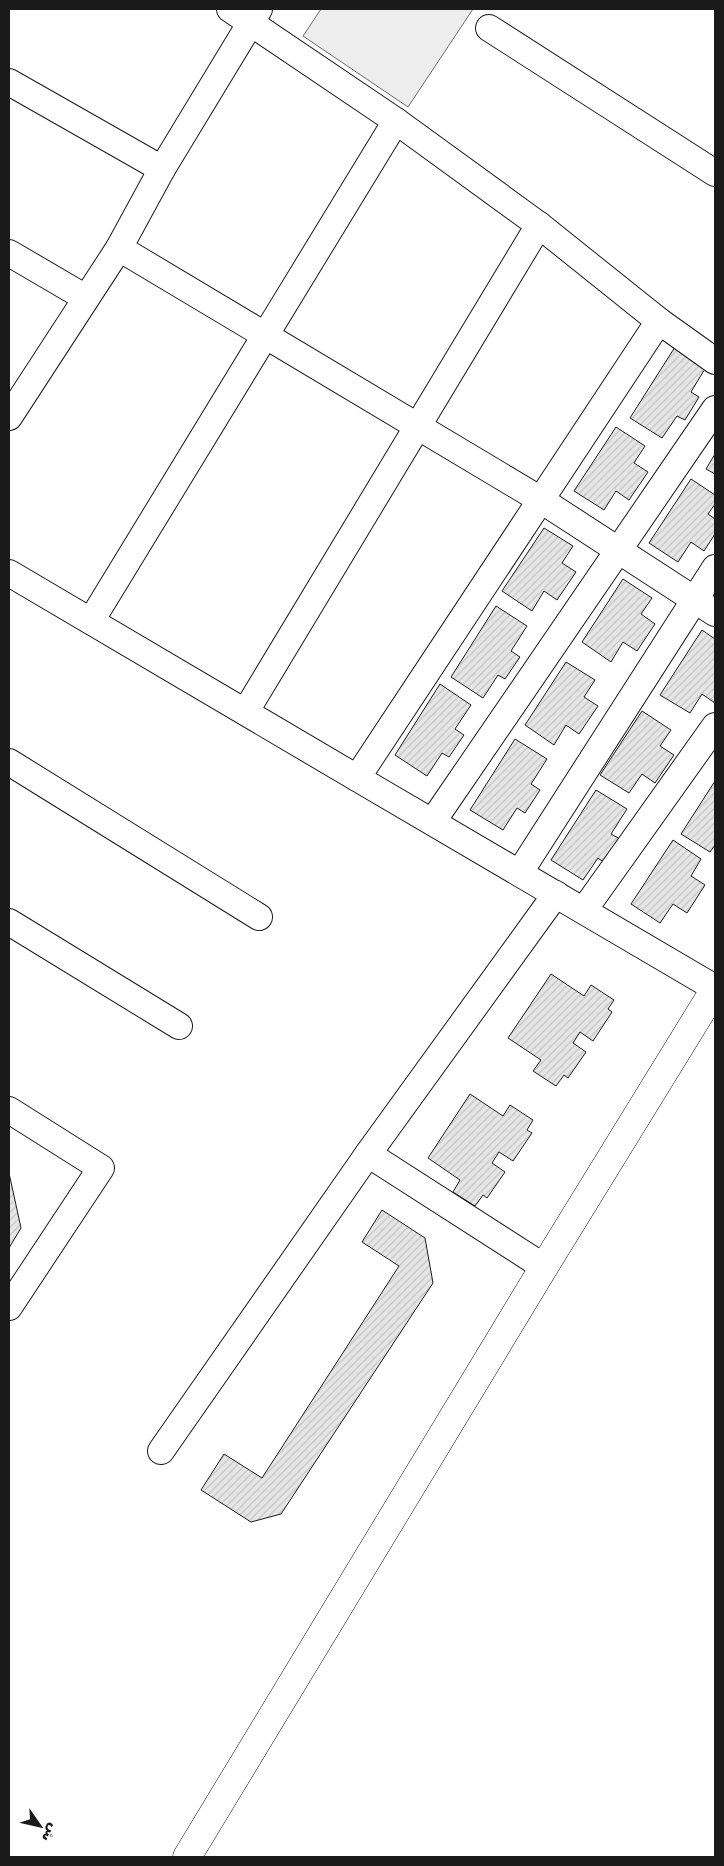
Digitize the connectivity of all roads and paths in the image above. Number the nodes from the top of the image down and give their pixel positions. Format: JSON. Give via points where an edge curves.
{"nodes":[{"id":1,"x":246,"y":13,"type":"edge"},
{"id":2,"x":489,"y":28,"type":"dead end"},
{"id":3,"x":9,"y":82,"type":"edge"},
{"id":4,"x":396,"y":121,"type":"junction"},
{"id":5,"x":162,"y":169,"type":"junction"},
{"id":6,"x":715,"y":173,"type":"edge"},
{"id":7,"x":539,"y":225,"type":"junction"},
{"id":8,"x":119,"y":248,"type":"junction"},
{"id":9,"x":9,"y":253,"type":"edge"},
{"id":10,"x":86,"y":298,"type":"junction"},
{"id":11,"x":659,"y":321,"type":"junction"},
{"id":12,"x":265,"y":335,"type":"junction"},
{"id":13,"x":715,"y":361,"type":"edge"},
{"id":14,"x":12,"y":406,"type":"edge"},
{"id":15,"x":715,"y":409,"type":"edge"},
{"id":16,"x":418,"y":427,"type":"junction"},
{"id":17,"x":541,"y":500,"type":"junction"},
{"id":18,"x":618,"y":550,"type":"junction"},
{"id":19,"x":715,"y":568,"type":"edge"},
{"id":20,"x":9,"y":573,"type":"edge"},
{"id":21,"x":705,"y":606,"type":"edge"},
{"id":22,"x":91,"y":621,"type":"junction"},
{"id":23,"x":246,"y":712,"type":"junction"},
{"id":24,"x":715,"y":726,"type":"edge"},
{"id":25,"x":9,"y":762,"type":"edge"},
{"id":26,"x":357,"y":778,"type":"junction"},
{"id":27,"x":434,"y":821,"type":"junction"},
{"id":28,"x":520,"y":872,"type":"junction"},
{"id":29,"x":556,"y":894,"type":"junction"},
{"id":30,"x":584,"y":910,"type":"junction"},
{"id":31,"x":259,"y":917,"type":"dead end"},
{"id":32,"x":9,"y":922,"type":"edge"},
{"id":33,"x":715,"y":989,"type":"edge"},
{"id":34,"x":179,"y":1026,"type":"dead end"},
{"id":35,"x":9,"y":1110,"type":"edge"},
{"id":36,"x":368,"y":1154,"type":"junction"},
{"id":37,"x":544,"y":1268,"type":"junction"},
{"id":38,"x":9,"y":1307,"type":"edge"},
{"id":39,"x":161,"y":1451,"type":"dead end"},
{"id":40,"x":187,"y":1857,"type":"edge"}],
"edges":[{"from":1,"to":4,"type":"street"},
{"from":1,"to":5,"type":"street"},
{"from":2,"to":6,"type":"street"},
{"from":3,"to":5,"type":"street"},
{"from":4,"to":7,"type":"street"},
{"from":4,"to":12,"type":"street"},
{"from":5,"to":8,"type":"street"},
{"from":7,"to":11,"type":"street"},
{"from":7,"to":16,"type":"street"},
{"from":8,"to":10,"type":"street"},
{"from":8,"to":12,"type":"street"},
{"from":9,"to":10,"type":"street"},
{"from":10,"to":14,"type":"street"},
{"from":11,"to":13,"type":"street"},
{"from":11,"to":17,"type":"street"},
{"from":12,"to":16,"type":"street"},
{"from":12,"to":22,"type":"street"},
{"from":15,"to":18,"type":"street"},
{"from":16,"to":17,"type":"street"},
{"from":16,"to":23,"type":"street"},
{"from":17,"to":18,"type":"street"},
{"from":17,"to":26,"type":"street"},
{"from":18,"to":21,"type":"street"},
{"from":18,"to":27,"type":"street"},
{"from":19,"to":21,"type":"street"},
{"from":20,"to":22,"type":"street"},
{"from":21,"to":28,"type":"street"},
{"from":22,"to":23,"type":"street"},
{"from":23,"to":26,"type":"street"},
{"from":24,"to":30,"type":"street"},
{"from":25,"to":31,"type":"street"},
{"from":26,"to":27,"type":"street"},
{"from":27,"to":28,"type":"street"},
{"from":28,"to":29,"type":"street"},
{"from":29,"to":30,"type":"street"},
{"from":29,"to":36,"type":"street"},
{"from":30,"to":33,"type":"street"},
{"from":32,"to":34,"type":"street"},
{"from":33,"to":37,"type":"main road"},
{"from":35,"to":38,"type":"street","via":[[101,1168]]},
{"from":36,"to":37,"type":"street"},
{"from":36,"to":39,"type":"street"},
{"from":37,"to":40,"type":"main road"}]}
